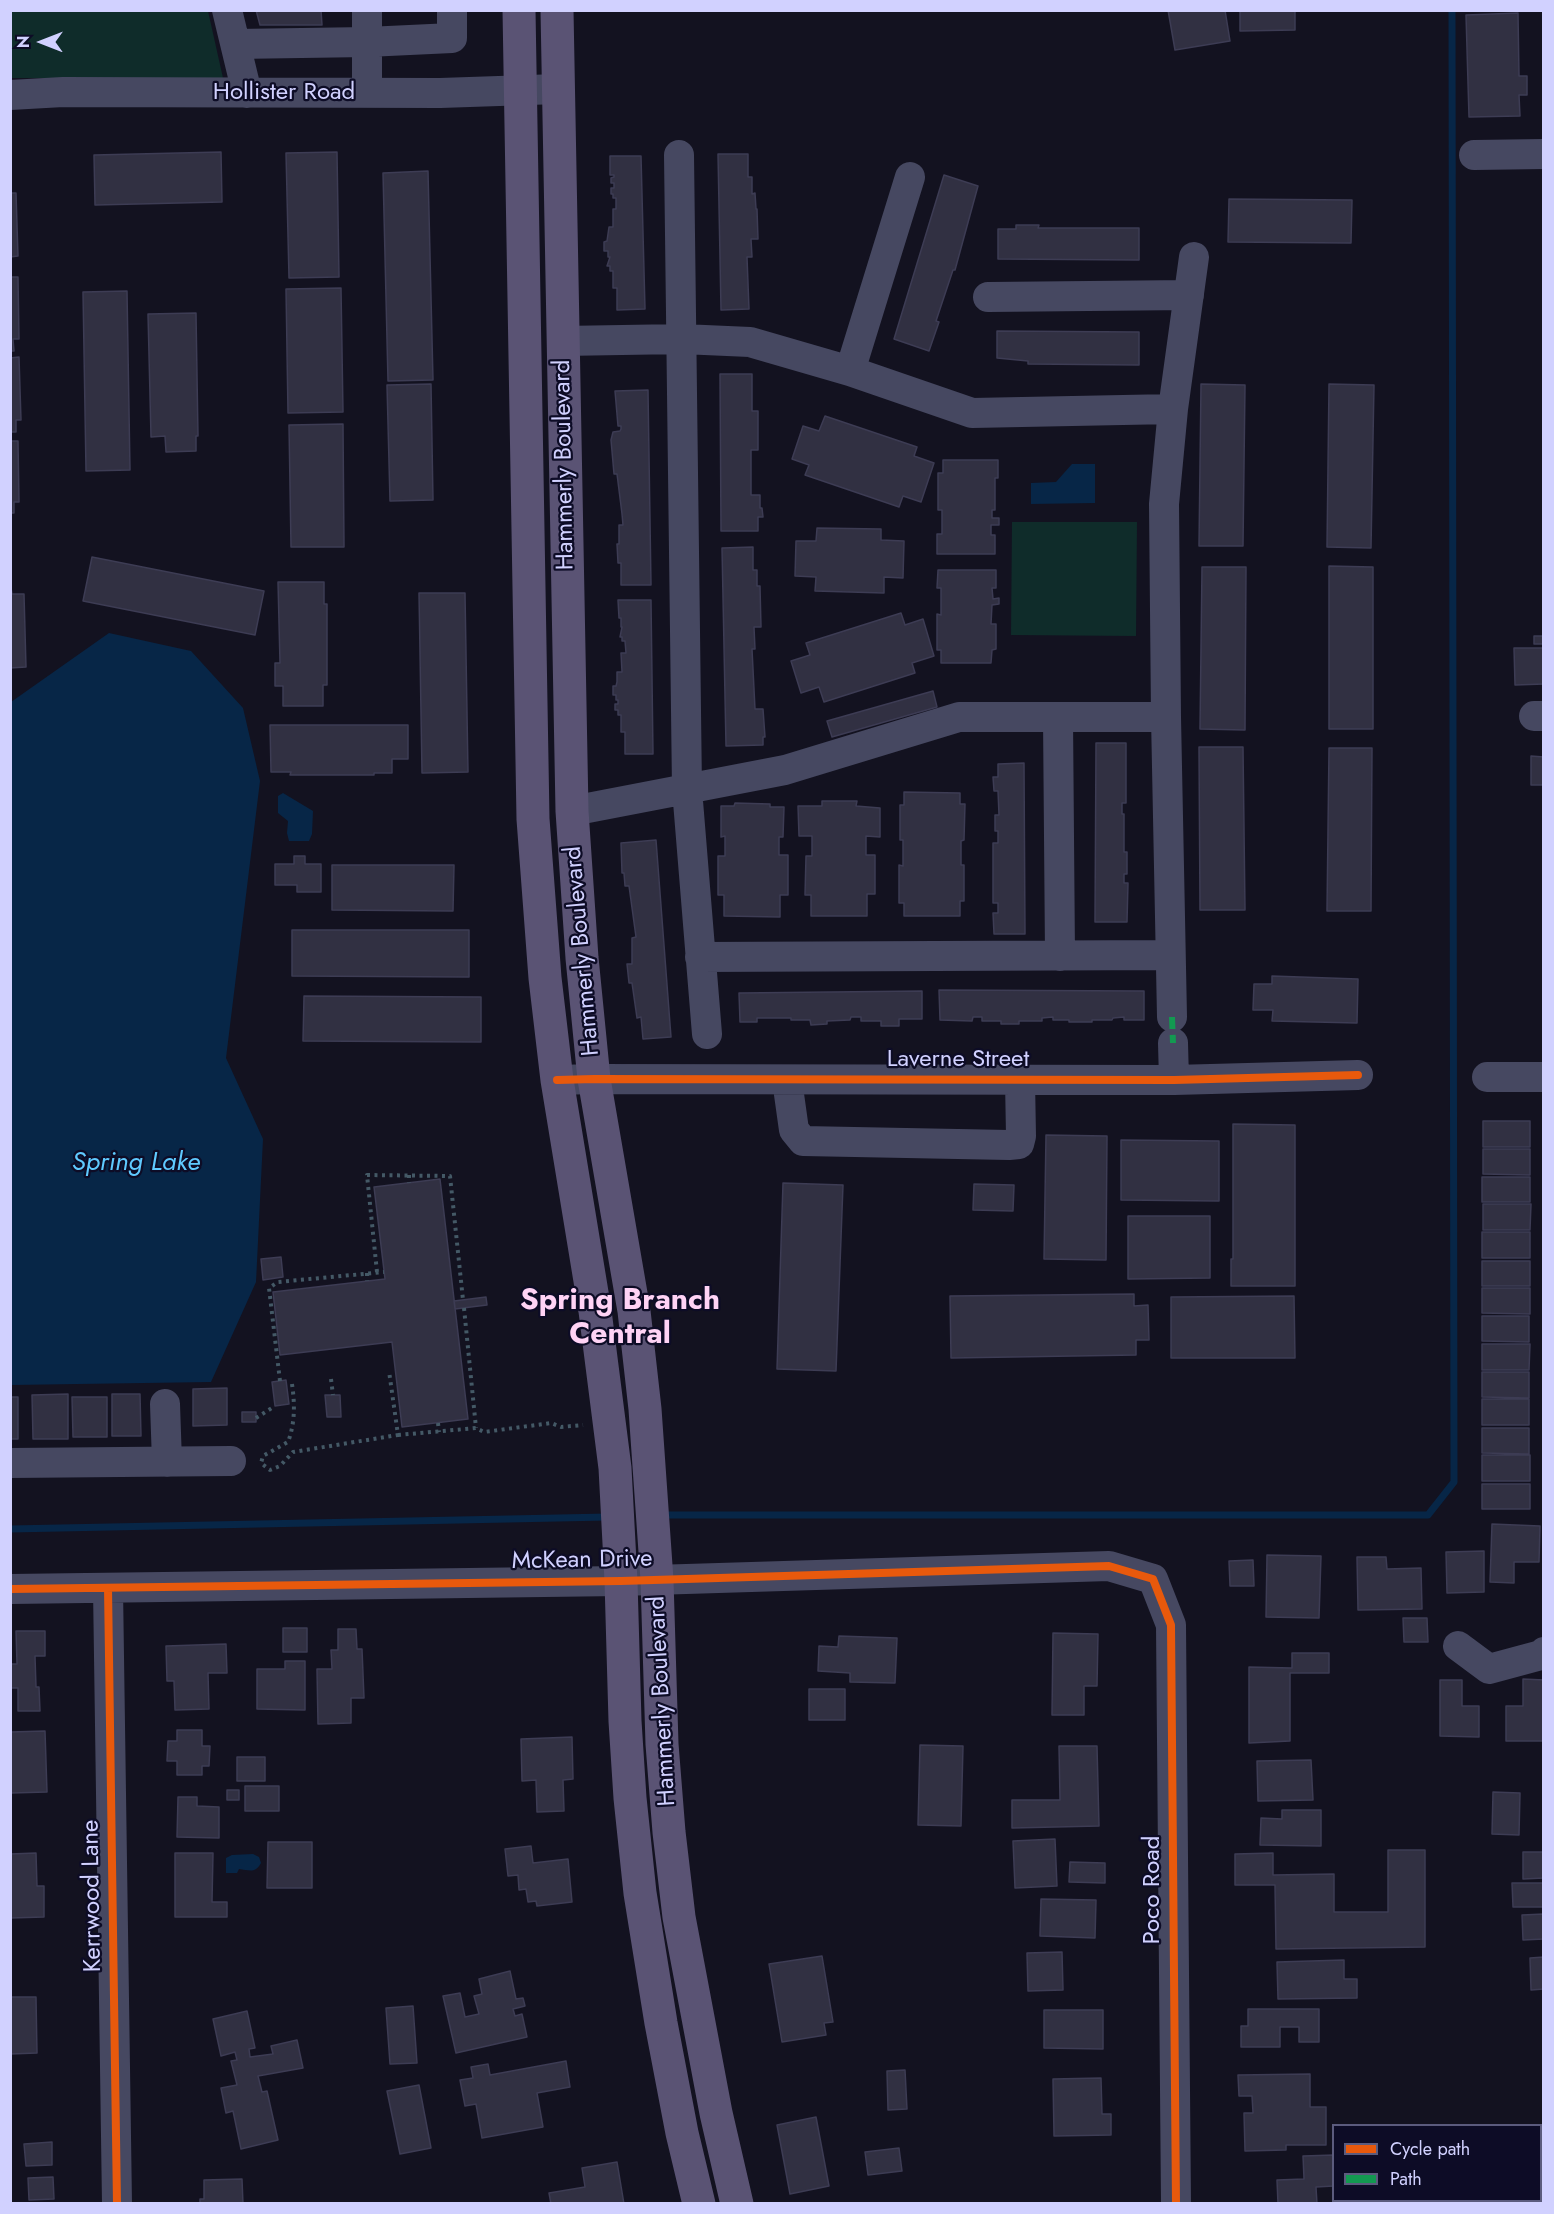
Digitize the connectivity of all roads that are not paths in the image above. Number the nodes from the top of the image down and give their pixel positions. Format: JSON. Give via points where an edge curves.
{"nodes":[{"id":1,"x":227,"y":10,"type":"edge"},
{"id":2,"x":367,"y":10,"type":"edge"},
{"id":3,"x":452,"y":10,"type":"edge"},
{"id":4,"x":519,"y":10,"type":"edge"},
{"id":5,"x":557,"y":10,"type":"edge"},
{"id":6,"x":367,"y":42,"type":"junction"},
{"id":7,"x":236,"y":44,"type":"junction"},
{"id":8,"x":558,"y":89,"type":"junction"},
{"id":9,"x":520,"y":91,"type":"junction"},
{"id":10,"x":247,"y":93,"type":"junction"},
{"id":11,"x":367,"y":93,"type":"junction"},
{"id":12,"x":10,"y":95,"type":"edge"},
{"id":13,"x":1544,"y":154,"type":"edge"},
{"id":14,"x":680,"y":155,"type":"dead end"},
{"id":15,"x":1474,"y":155,"type":"dead end"},
{"id":16,"x":910,"y":177,"type":"dead end"},
{"id":17,"x":1194,"y":257,"type":"dead end"},
{"id":18,"x":1189,"y":295,"type":"junction"},
{"id":19,"x":988,"y":297,"type":"dead end"},
{"id":20,"x":682,"y":339,"type":"junction"},
{"id":21,"x":562,"y":341,"type":"junction"},
{"id":22,"x":850,"y":371,"type":"junction"},
{"id":23,"x":1173,"y":409,"type":"junction"},
{"id":24,"x":527,"y":463,"type":"junction"},
{"id":25,"x":565,"y":463,"type":"junction"},
{"id":26,"x":1058,"y":717,"type":"junction"},
{"id":27,"x":1166,"y":717,"type":"junction"},
{"id":28,"x":687,"y":789,"type":"junction"},
{"id":29,"x":572,"y":811,"type":"junction"},
{"id":30,"x":533,"y":819,"type":"junction"},
{"id":31,"x":1170,"y":955,"type":"junction"},
{"id":32,"x":1060,"y":956,"type":"junction"},
{"id":33,"x":700,"y":957,"type":"junction"},
{"id":34,"x":707,"y":1034,"type":"dead end"},
{"id":35,"x":1359,"y":1075,"type":"dead end"},
{"id":36,"x":1487,"y":1077,"type":"dead end"},
{"id":37,"x":1544,"y":1077,"type":"edge"},
{"id":38,"x":594,"y":1078,"type":"junction"},
{"id":39,"x":557,"y":1080,"type":"junction"},
{"id":40,"x":787,"y":1080,"type":"junction"},
{"id":41,"x":1020,"y":1080,"type":"junction"},
{"id":42,"x":1174,"y":1080,"type":"junction"},
{"id":43,"x":165,"y":1404,"type":"dead end"},
{"id":44,"x":231,"y":1461,"type":"dead end"},
{"id":45,"x":167,"y":1462,"type":"junction"},
{"id":46,"x":10,"y":1463,"type":"edge"},
{"id":47,"x":656,"y":1566,"type":"junction"},
{"id":48,"x":620,"y":1568,"type":"junction"},
{"id":49,"x":1153,"y":1579,"type":"joint"},
{"id":50,"x":108,"y":1588,"type":"junction"},
{"id":51,"x":10,"y":1589,"type":"edge"},
{"id":52,"x":1458,"y":1646,"type":"dead end"},
{"id":53,"x":1544,"y":1652,"type":"edge"},
{"id":54,"x":697,"y":2014,"type":"junction"},
{"id":55,"x":661,"y":2023,"type":"junction"},
{"id":56,"x":117,"y":2204,"type":"edge"},
{"id":57,"x":699,"y":2204,"type":"edge"},
{"id":58,"x":737,"y":2204,"type":"edge"},
{"id":59,"x":1176,"y":2204,"type":"edge"}],
"edges":[{"from":1,"to":7,"type":"street"},
{"from":2,"to":6,"type":"street"},
{"from":3,"to":6,"type":"street","via":[[452,38]]},
{"from":4,"to":9,"type":"main road","name":"Hammerly Boulevard"},
{"from":5,"to":8,"type":"main road","name":"Hammerly Boulevard"},
{"from":6,"to":7,"type":"street"},
{"from":6,"to":11,"type":"street"},
{"from":7,"to":10,"type":"street"},
{"from":8,"to":9,"type":"street","name":"Hollister Road"},
{"from":8,"to":21,"type":"main road","name":"Hammerly Boulevard"},
{"from":9,"to":11,"type":"street","name":"Hollister Road"},
{"from":9,"to":24,"type":"main road","name":"Hammerly Boulevard"},
{"from":10,"to":11,"type":"street","name":"Hollister Road"},
{"from":10,"to":12,"type":"street","name":"Hollister Road"},
{"from":13,"to":15,"type":"street"},
{"from":14,"to":20,"type":"street"},
{"from":16,"to":22,"type":"street"},
{"from":17,"to":18,"type":"street"},
{"from":18,"to":19,"type":"street"},
{"from":18,"to":23,"type":"street"},
{"from":20,"to":21,"type":"street"},
{"from":20,"to":22,"type":"street","via":[[750,342]]},
{"from":20,"to":28,"type":"street"},
{"from":21,"to":25,"type":"main road","name":"Hammerly Boulevard"},
{"from":22,"to":23,"type":"street","via":[[972,413]]},
{"from":23,"to":27,"type":"street","via":[[1164,504]]},
{"from":24,"to":25,"type":"main road"},
{"from":24,"to":30,"type":"main road","name":"Hammerly Boulevard"},
{"from":25,"to":29,"type":"main road","name":"Hammerly Boulevard"},
{"from":26,"to":27,"type":"street"},
{"from":26,"to":28,"type":"street","via":[[959,717],[785,770]]},
{"from":26,"to":32,"type":"street"},
{"from":27,"to":31,"type":"street"},
{"from":28,"to":29,"type":"street"},
{"from":28,"to":33,"type":"street"},
{"from":29,"to":30,"type":"main road"},
{"from":29,"to":38,"type":"main road","name":"Hammerly Boulevard"},
{"from":30,"to":39,"type":"main road","name":"Hammerly Boulevard"},
{"from":31,"to":32,"type":"street"},
{"from":31,"to":42,"type":"street"},
{"from":32,"to":33,"type":"street"},
{"from":33,"to":34,"type":"street"},
{"from":35,"to":42,"type":"street","name":"Laverne Street"},
{"from":36,"to":37,"type":"street"},
{"from":38,"to":39,"type":"street","name":"Laverne Street"},
{"from":38,"to":40,"type":"street","name":"Laverne Street"},
{"from":38,"to":47,"type":"main road","name":"Hammerly Boulevard","via":[[634,1311]]},
{"from":39,"to":48,"type":"main road","name":"Hammerly Boulevard","via":[[595,1311],[615,1468]]},
{"from":40,"to":41,"type":"street","name":"Laverne Street"},
{"from":40,"to":41,"type":"street","via":[[794,1130],[803,1141],[1009,1145],[1019,1144],[1021,1136]]},
{"from":41,"to":42,"type":"street","name":"Laverne Street"},
{"from":43,"to":45,"type":"street"},
{"from":44,"to":45,"type":"street"},
{"from":45,"to":46,"type":"street"},
{"from":47,"to":48,"type":"street","name":"McKean Drive"},
{"from":47,"to":49,"type":"street","name":"McKean Drive","via":[[1109,1566]]},
{"from":47,"to":54,"type":"main road","name":"Hammerly Boulevard","via":[[669,1832]]},
{"from":48,"to":50,"type":"street","name":"McKean Drive"},
{"from":48,"to":55,"type":"main road","name":"Hammerly Boulevard","via":[[630,1798],[640,1893]]},
{"from":49,"to":59,"type":"street","name":"Poco Road","via":[[1171,1625]]},
{"from":50,"to":51,"type":"street","name":"McKean Drive"},
{"from":50,"to":56,"type":"street","name":"Kerrwood Lane"},
{"from":52,"to":53,"type":"street","via":[[1489,1669]]},
{"from":54,"to":55,"type":"main road"},
{"from":54,"to":58,"type":"main road","name":"Hammerly Boulevard"},
{"from":55,"to":57,"type":"main road","name":"Hammerly Boulevard"}]}
